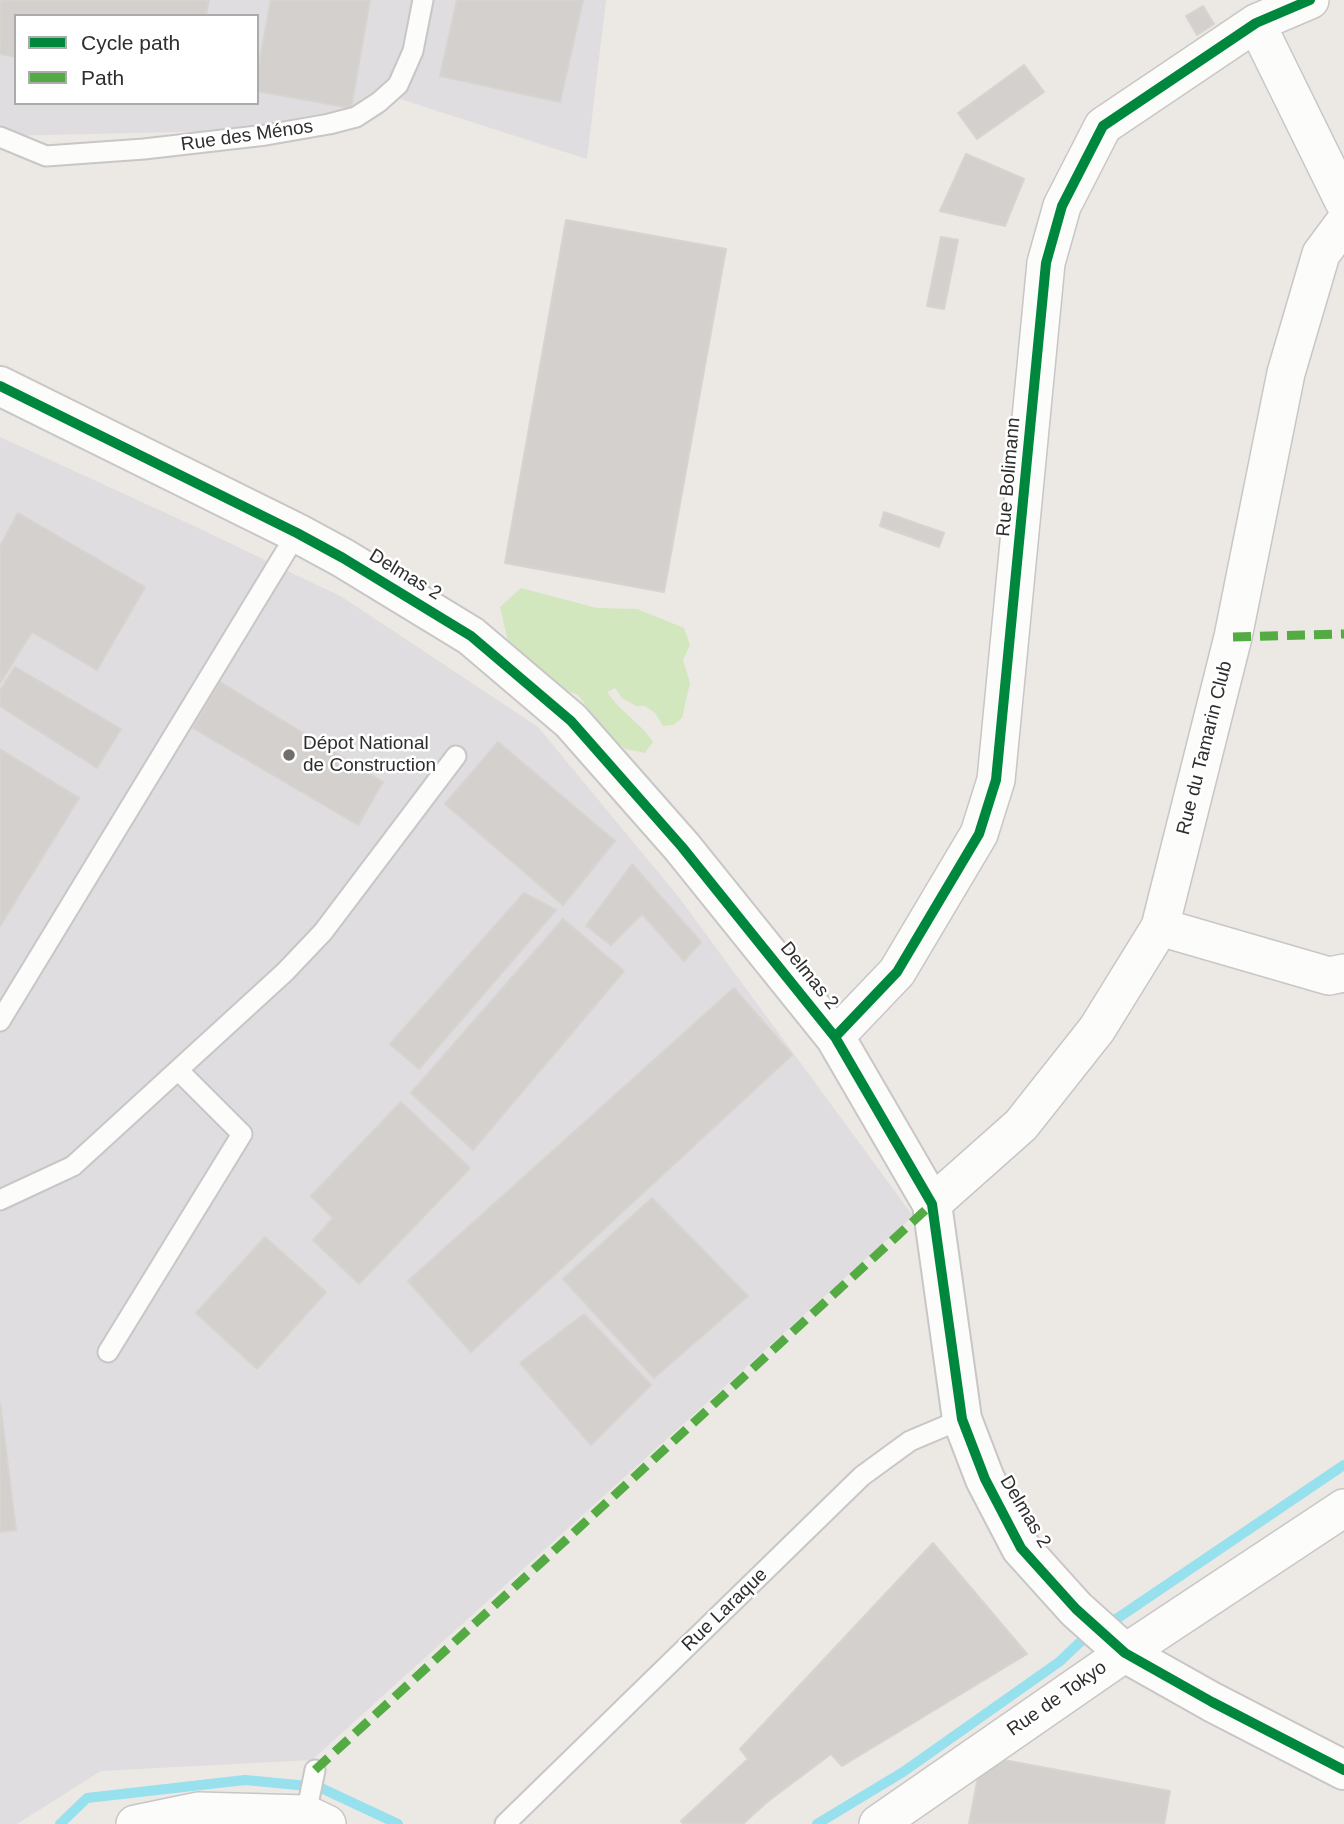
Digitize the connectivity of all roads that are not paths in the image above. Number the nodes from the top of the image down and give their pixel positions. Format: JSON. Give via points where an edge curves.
{"nodes":[{"id":1,"x":423,"y":0,"type":"edge"},
{"id":2,"x":1310,"y":0,"type":"edge"},
{"id":3,"x":1256,"y":23,"type":"junction"},
{"id":4,"x":0,"y":137,"type":"edge"},
{"id":5,"x":1344,"y":202,"type":"edge"},
{"id":6,"x":1344,"y":223,"type":"edge"},
{"id":7,"x":0,"y":386,"type":"edge"},
{"id":8,"x":297,"y":533,"type":"junction"},
{"id":9,"x":456,"y":756,"type":"dead end"},
{"id":10,"x":1160,"y":927,"type":"junction"},
{"id":11,"x":1344,"y":973,"type":"edge"},
{"id":12,"x":0,"y":1021,"type":"edge"},
{"id":13,"x":835,"y":1037,"type":"junction"},
{"id":14,"x":177,"y":1070,"type":"junction"},
{"id":15,"x":0,"y":1200,"type":"edge"},
{"id":16,"x":932,"y":1204,"type":"junction"},
{"id":17,"x":108,"y":1352,"type":"dead end"},
{"id":18,"x":962,"y":1419,"type":"junction"},
{"id":19,"x":1344,"y":1508,"type":"edge"},
{"id":20,"x":1125,"y":1653,"type":"junction"},
{"id":21,"x":315,"y":1770,"type":"dead end"},
{"id":22,"x":1344,"y":1770,"type":"edge"},
{"id":23,"x":313,"y":1813,"type":"edge"},
{"id":24,"x":135,"y":1824,"type":"edge"},
{"id":25,"x":505,"y":1824,"type":"edge"},
{"id":26,"x":878,"y":1824,"type":"edge"}],
"edges":[{"from":1,"to":4,"type":"lane","name":"Rue des Ménos","via":[[413,51],[398,85],[356,117],[266,135],[46,156]]},
{"from":2,"to":3,"type":"street","name":"Rue Bolimann"},
{"from":3,"to":5,"type":"street"},
{"from":3,"to":13,"type":"street","name":"Rue Bolimann","via":[[1103,126],[1062,206],[1046,263],[996,780],[979,834],[897,972]]},
{"from":6,"to":10,"type":"street","name":"Rue du Tamarin Club","via":[[1321,254],[1289,361],[1233,637]]},
{"from":7,"to":8,"type":"street","name":"Delmas 2"},
{"from":8,"to":12,"type":"lane"},
{"from":8,"to":13,"type":"street","name":"Delmas 2","via":[[471,636],[570,721],[682,847]]},
{"from":9,"to":14,"type":"lane","via":[[323,932]]},
{"from":10,"to":11,"type":"street","via":[[1329,976]]},
{"from":10,"to":16,"type":"street","name":"Rue du Tamarin Club","via":[[1097,1028],[1021,1125]]},
{"from":13,"to":16,"type":"street","name":"Delmas 2"},
{"from":14,"to":15,"type":"lane","via":[[73,1167]]},
{"from":14,"to":17,"type":"lane","via":[[242,1134]]},
{"from":16,"to":18,"type":"street","name":"Delmas 2"},
{"from":18,"to":20,"type":"street","name":"Delmas 2","via":[[985,1479],[1021,1548],[1076,1609]]},
{"from":18,"to":25,"type":"lane","name":"Rue Laraque","via":[[910,1441],[862,1476]]},
{"from":19,"to":20,"type":"street","name":"Rue de Tokyo"},
{"from":20,"to":22,"type":"street","name":"Delmas 2"},
{"from":20,"to":26,"type":"street","name":"Rue de Tokyo"},
{"from":21,"to":23,"type":"lane"},
{"from":23,"to":24,"type":"street","via":[[198,1811]]}]}
